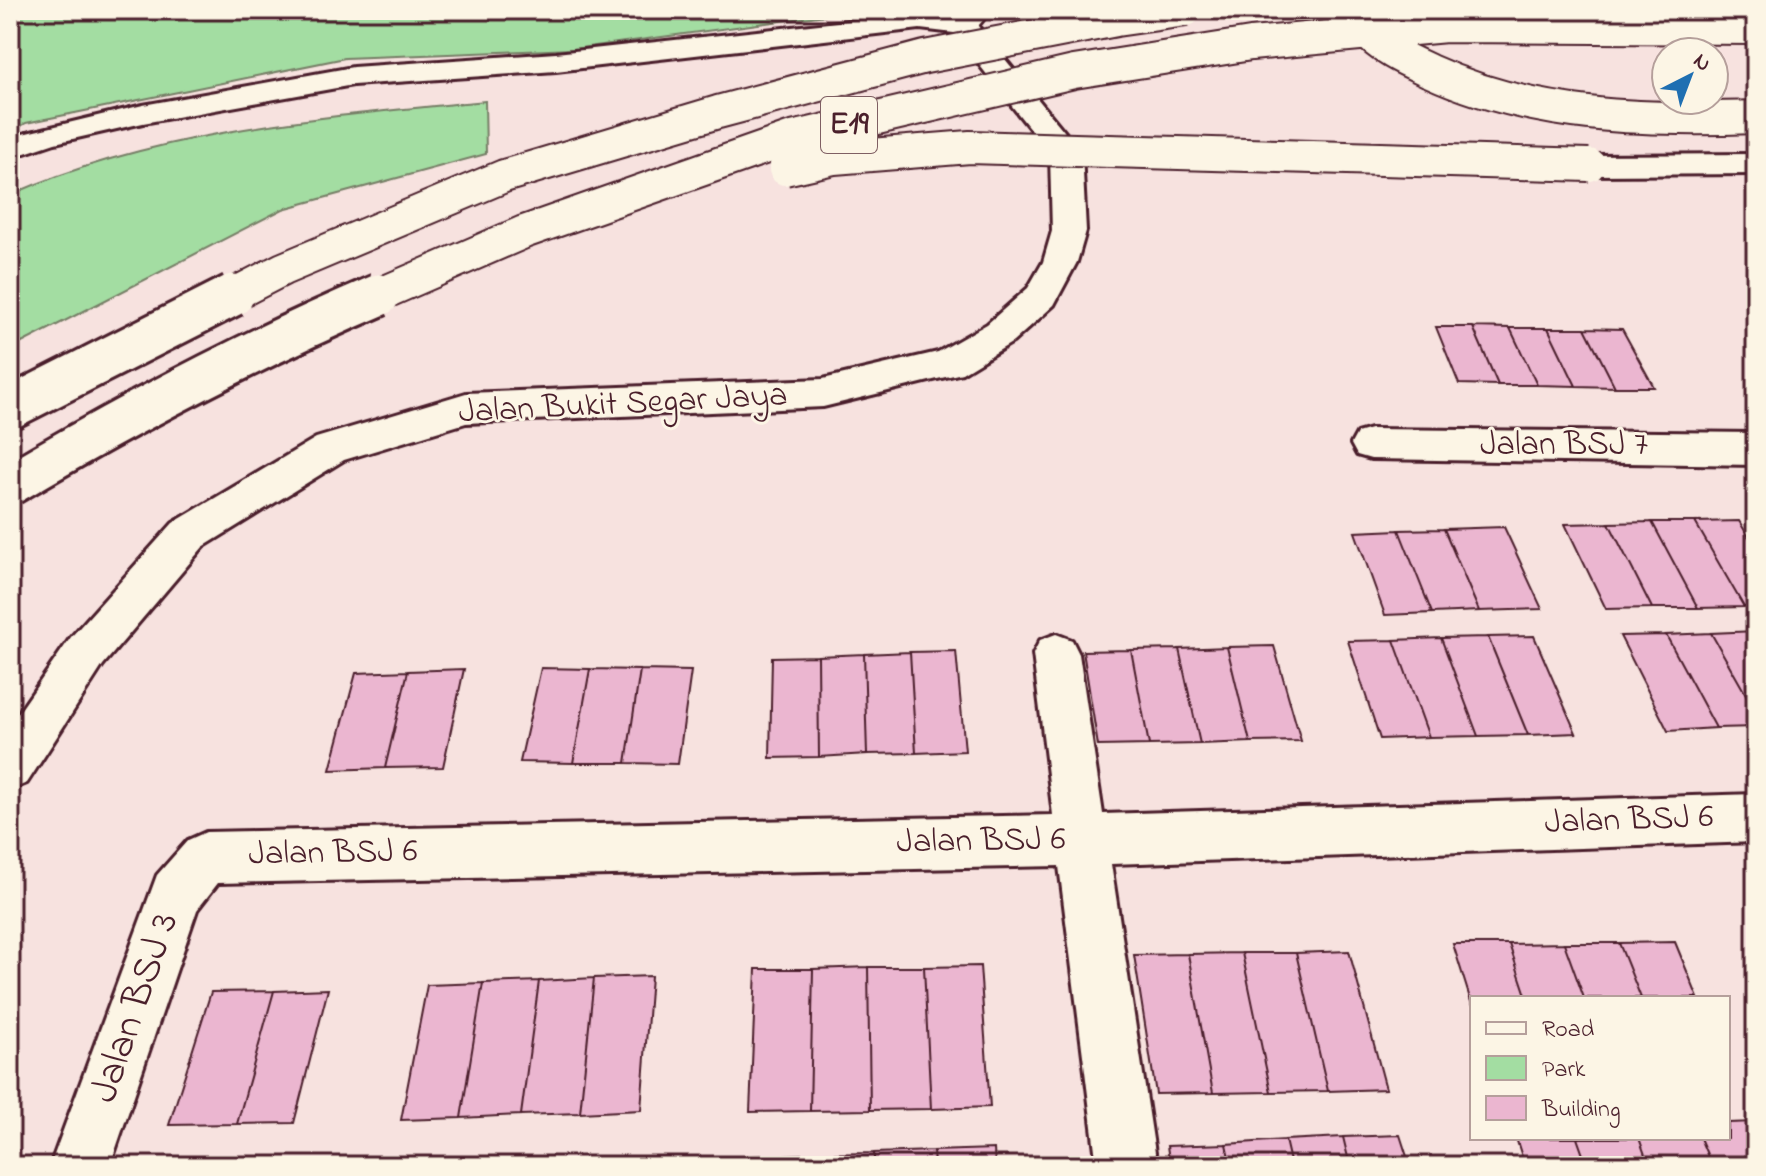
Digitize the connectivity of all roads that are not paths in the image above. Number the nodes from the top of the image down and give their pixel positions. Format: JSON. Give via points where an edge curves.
{"nodes":[{"id":1,"x":1186,"y":10,"type":"edge"},
{"id":2,"x":1350,"y":10,"type":"edge"},
{"id":3,"x":970,"y":18,"type":"edge"},
{"id":4,"x":1756,"y":28,"type":"edge"},
{"id":5,"x":1756,"y":117,"type":"edge"},
{"id":6,"x":10,"y":148,"type":"edge"},
{"id":7,"x":1756,"y":164,"type":"edge"},
{"id":8,"x":10,"y":168,"type":"edge"},
{"id":9,"x":524,"y":232,"type":"junction"},
{"id":10,"x":10,"y":408,"type":"edge"},
{"id":11,"x":1371,"y":444,"type":"dead end"},
{"id":12,"x":1756,"y":449,"type":"edge"},
{"id":13,"x":10,"y":484,"type":"edge"},
{"id":14,"x":1056,"y":654,"type":"dead end"},
{"id":15,"x":10,"y":767,"type":"edge"},
{"id":16,"x":1756,"y":818,"type":"edge"},
{"id":17,"x":1081,"y":840,"type":"junction"},
{"id":18,"x":206,"y":858,"type":"joint"},
{"id":19,"x":80,"y":1166,"type":"edge"},
{"id":20,"x":1127,"y":1166,"type":"edge"}],
"edges":[{"from":1,"to":10,"type":"main road","number":"E19","bridge":true,"via":[[925,57],[504,176],[283,269]]},
{"from":2,"to":5,"type":"main road","bridge":true,"via":[[1373,41],[1443,79],[1540,108],[1686,121]]},
{"from":3,"to":6,"type":"main road","via":[[556,62],[353,76],[143,114]]},
{"from":3,"to":8,"type":"main road","via":[[925,35],[493,83],[359,92],[108,135]]},
{"from":3,"to":15,"type":"main road","name":"Jalan Bukit Segar Jaya","via":[[1066,153],[1069,231],[1060,262],[1041,296],[1000,333],[949,363],[823,393],[466,408],[330,449],[188,535],[87,651]]},
{"from":4,"to":9,"type":"main road","number":"E19","bridge":true,"via":[[1446,26],[1251,44],[1074,72],[792,138]]},
{"from":7,"to":9,"type":"main road","bridge":true,"via":[[1589,165],[970,147],[834,158]]},
{"from":9,"to":13,"type":"main road","number":"E19","bridge":true,"via":[[318,321],[93,435]]},
{"from":11,"to":12,"type":"main road","name":"Jalan BSJ 7"},
{"from":14,"to":17,"type":"main road"},
{"from":16,"to":17,"type":"main road","name":"Jalan BSJ 6"},
{"from":17,"to":18,"type":"main road","name":"Jalan BSJ 6"},
{"from":17,"to":20,"type":"main road"},
{"from":18,"to":19,"type":"main road","name":"Jalan BSJ 3","via":[[176,894]]}]}
